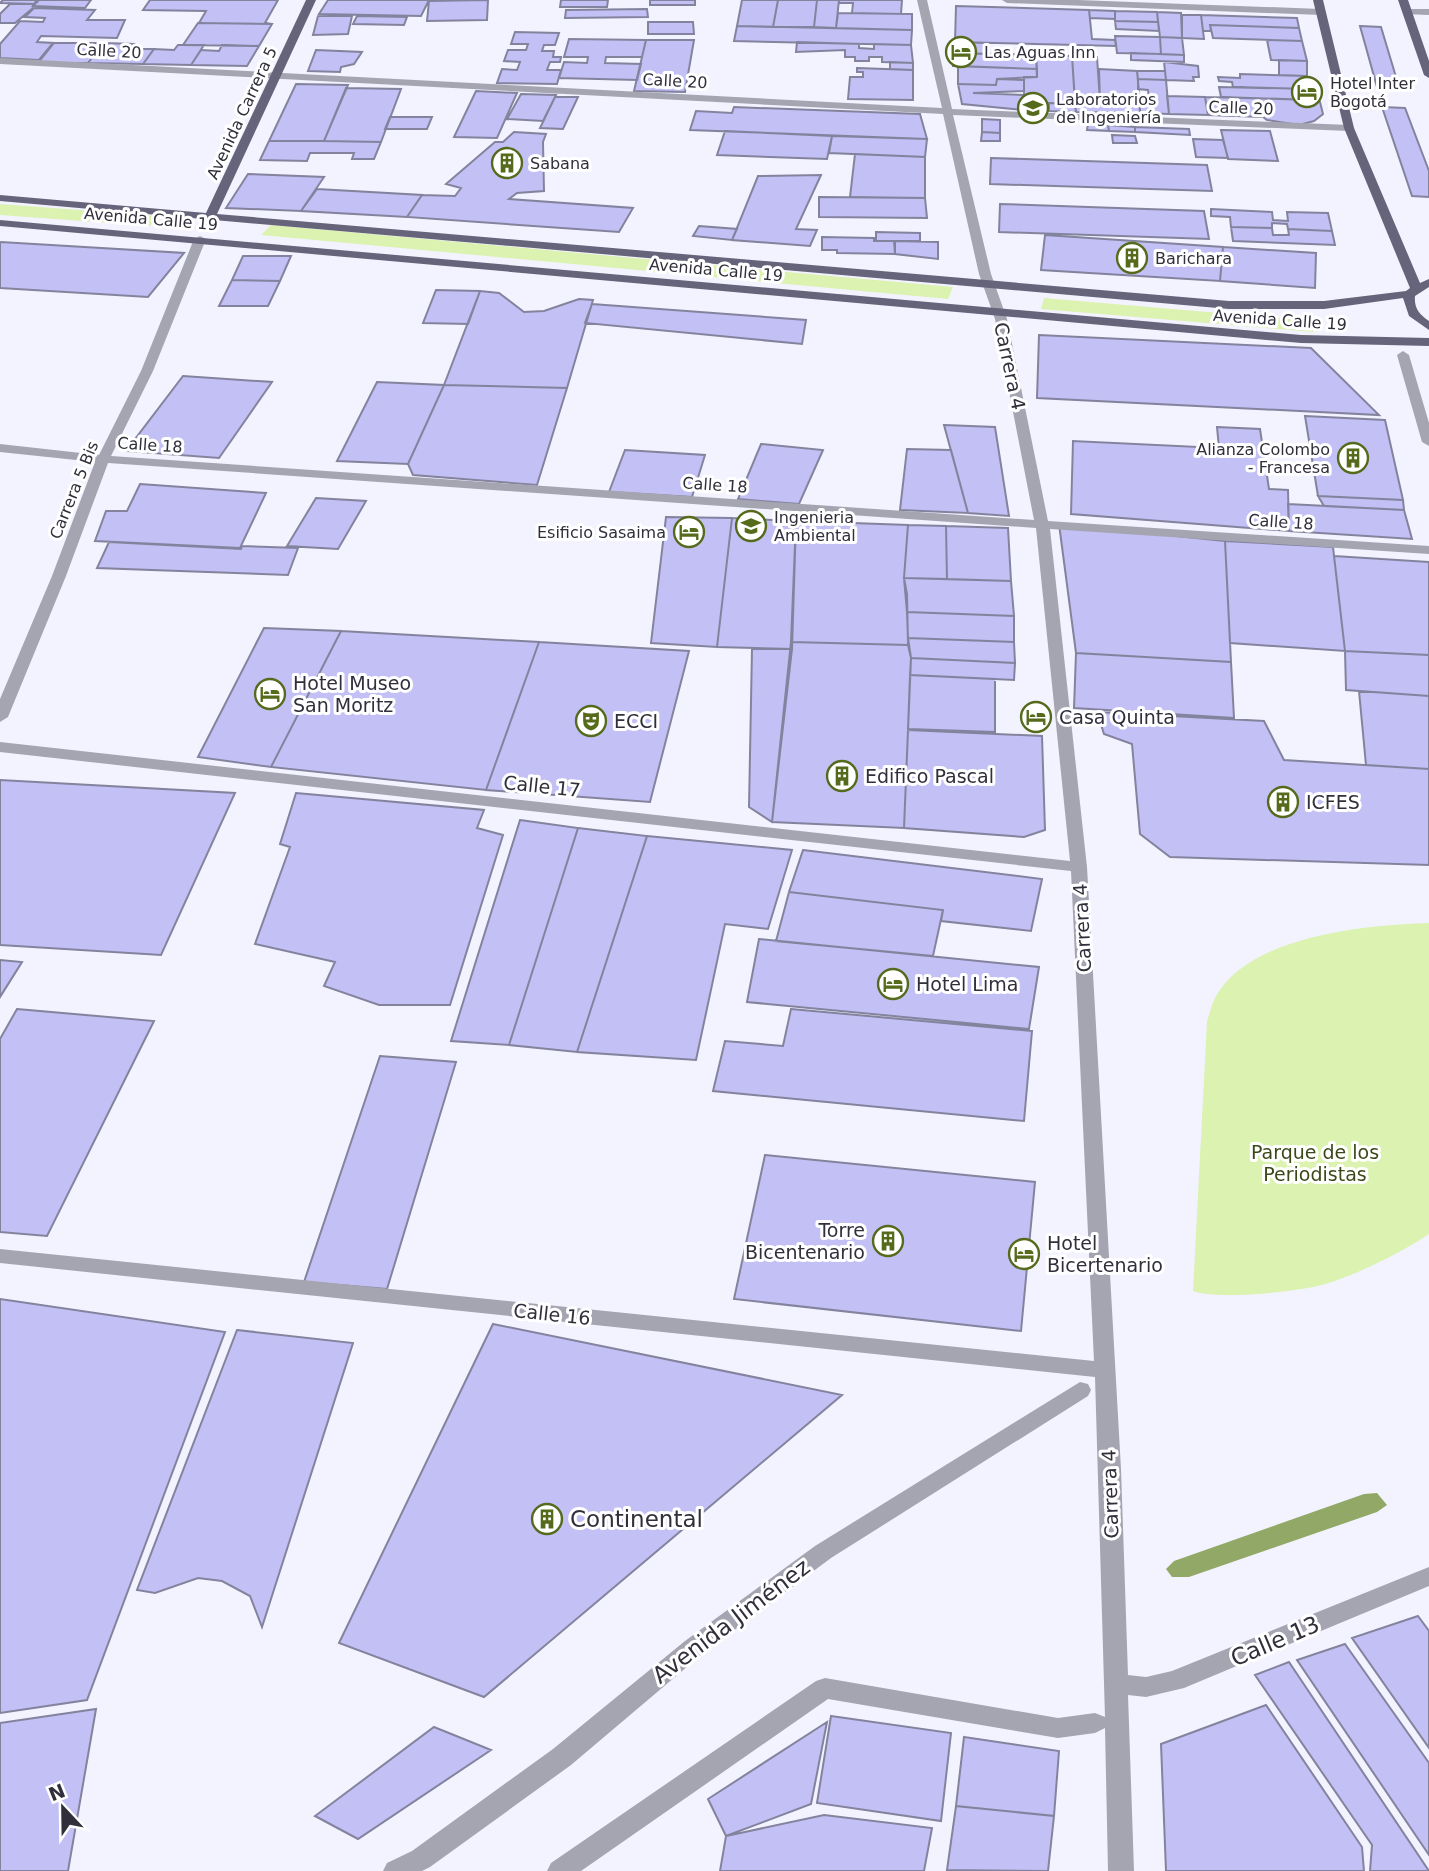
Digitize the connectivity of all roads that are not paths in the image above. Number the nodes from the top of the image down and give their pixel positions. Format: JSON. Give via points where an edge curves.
{"nodes":[{"id":1,"x":311,"y":0,"type":"edge"},
{"id":2,"x":922,"y":0,"type":"edge"},
{"id":3,"x":1007,"y":0,"type":"edge"},
{"id":4,"x":1318,"y":0,"type":"edge"},
{"id":5,"x":1403,"y":0,"type":"edge"},
{"id":6,"x":1321,"y":12,"type":"junction"},
{"id":7,"x":1406,"y":12,"type":"junction"},
{"id":8,"x":1429,"y":12,"type":"edge"},
{"id":9,"x":0,"y":61,"type":"edge"},
{"id":10,"x":278,"y":75,"type":"junction"},
{"id":11,"x":1429,"y":75,"type":"edge"},
{"id":12,"x":947,"y":111,"type":"junction"},
{"id":13,"x":1349,"y":128,"type":"junction"},
{"id":14,"x":0,"y":198,"type":"edge"},
{"id":15,"x":210,"y":215,"type":"junction"},
{"id":16,"x":0,"y":223,"type":"edge"},
{"id":17,"x":200,"y":239,"type":"junction"},
{"id":18,"x":1429,"y":282,"type":"edge"},
{"id":19,"x":989,"y":283,"type":"junction"},
{"id":20,"x":1413,"y":291,"type":"junction"},
{"id":21,"x":998,"y":311,"type":"junction"},
{"id":22,"x":1429,"y":326,"type":"edge"},
{"id":23,"x":1429,"y":342,"type":"edge"},
{"id":24,"x":1404,"y":355,"type":"dead end"},
{"id":25,"x":1429,"y":442,"type":"edge"},
{"id":26,"x":0,"y":448,"type":"edge"},
{"id":27,"x":103,"y":459,"type":"junction"},
{"id":28,"x":1042,"y":523,"type":"junction"},
{"id":29,"x":1427,"y":549,"type":"edge"},
{"id":30,"x":0,"y":717,"type":"edge"},
{"id":31,"x":0,"y":747,"type":"edge"},
{"id":32,"x":1079,"y":867,"type":"junction"},
{"id":33,"x":0,"y":1256,"type":"edge"},
{"id":34,"x":1105,"y":1370,"type":"junction"},
{"id":35,"x":1080,"y":1390,"type":"dead end"},
{"id":36,"x":1429,"y":1576,"type":"edge"},
{"id":37,"x":1116,"y":1684,"type":"junction"},
{"id":38,"x":1095,"y":1723,"type":"dead end"},
{"id":39,"x":396,"y":1871,"type":"edge"},
{"id":40,"x":560,"y":1871,"type":"edge"},
{"id":41,"x":1121,"y":1871,"type":"edge"}],
"edges":[{"from":1,"to":10,"type":"main road","name":"Avenida Carrera 5"},
{"from":2,"to":12,"type":"street","name":"Carrera 4"},
{"from":3,"to":6,"type":"street"},
{"from":4,"to":6,"type":"main road"},
{"from":5,"to":7,"type":"main road"},
{"from":6,"to":13,"type":"main road"},
{"from":7,"to":8,"type":"street"},
{"from":7,"to":11,"type":"main road"},
{"from":9,"to":10,"type":"street","name":"Calle 20"},
{"from":10,"to":12,"type":"street","name":"Calle 20"},
{"from":10,"to":15,"type":"main road","name":"Avenida Carrera 5"},
{"from":12,"to":13,"type":"street","name":"Calle 20"},
{"from":12,"to":19,"type":"street","name":"Carrera 4"},
{"from":13,"to":20,"type":"main road"},
{"from":14,"to":15,"type":"main road","name":"Avenida Calle 19"},
{"from":15,"to":17,"type":"main road","name":"Avenida Carrera 5"},
{"from":15,"to":19,"type":"main road","name":"Avenida Calle 19"},
{"from":16,"to":17,"type":"main road","name":"Avenida Calle 19"},
{"from":17,"to":21,"type":"main road","name":"Avenida Calle 19"},
{"from":17,"to":27,"type":"street","name":"Carrera 5 Bis","via":[[147,371]]},
{"from":18,"to":20,"type":"main road","name":"Avenida Calle 19"},
{"from":19,"to":20,"type":"main road","name":"Avenida Calle 19","via":[[1263,306],[1324,304]]},
{"from":19,"to":21,"type":"street","name":"Carrera 4"},
{"from":20,"to":22,"type":"main road","via":[[1407,302],[1412,314]]},
{"from":21,"to":23,"type":"main road","name":"Avenida Calle 19","via":[[1301,339]]},
{"from":21,"to":28,"type":"street","name":"Carrera 4"},
{"from":24,"to":25,"type":"street"},
{"from":26,"to":27,"type":"street","name":"Calle 18"},
{"from":27,"to":28,"type":"street","name":"Calle 18"},
{"from":27,"to":30,"type":"street","name":"Carrera 5 Bis"},
{"from":28,"to":29,"type":"street","name":"Calle 18"},
{"from":28,"to":32,"type":"street","name":"Carrera 4"},
{"from":31,"to":32,"type":"street","name":"Calle 17"},
{"from":32,"to":34,"type":"street","name":"Carrera 4"},
{"from":33,"to":34,"type":"street","name":"Calle 16"},
{"from":34,"to":37,"type":"street","name":"Carrera 4"},
{"from":35,"to":39,"type":"street","name":"Avenida Jiménez","via":[[822,1552],[693,1648],[562,1757],[421,1859]]},
{"from":36,"to":37,"type":"street","name":"Calle 13","via":[[1175,1682],[1146,1687]]},
{"from":37,"to":41,"type":"street","name":"Carrera 4"},
{"from":38,"to":40,"type":"street","via":[[1058,1727],[825,1688]]}]}
